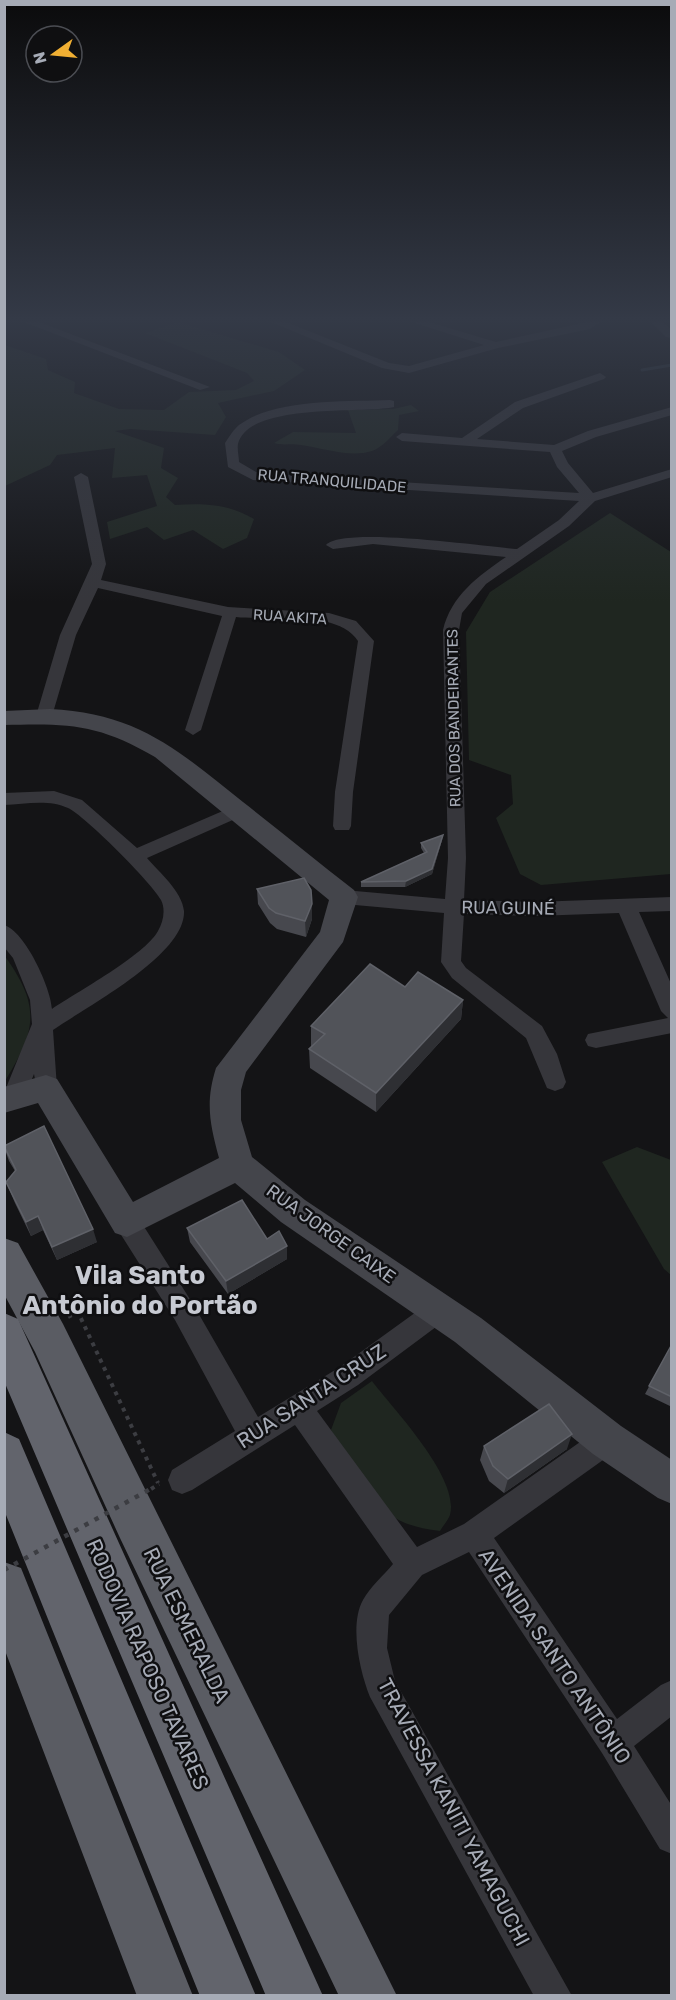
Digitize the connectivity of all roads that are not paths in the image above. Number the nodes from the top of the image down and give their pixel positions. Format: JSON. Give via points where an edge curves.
{"nodes":[{"id":1,"x":270,"y":415,"type":"edge"},
{"id":2,"x":504,"y":415,"type":"edge"},
{"id":3,"x":657,"y":415,"type":"edge"},
{"id":4,"x":402,"y":437,"type":"dead end"},
{"id":5,"x":467,"y":440,"type":"junction"},
{"id":6,"x":555,"y":449,"type":"junction"},
{"id":7,"x":672,"y":473,"type":"edge"},
{"id":8,"x":81,"y":477,"type":"dead end"},
{"id":9,"x":590,"y":498,"type":"junction"},
{"id":10,"x":333,"y":546,"type":"dead end"},
{"id":11,"x":519,"y":554,"type":"junction"},
{"id":12,"x":93,"y":582,"type":"junction"},
{"id":13,"x":230,"y":613,"type":"junction"},
{"id":14,"x":45,"y":716,"type":"junction"},
{"id":15,"x":4,"y":717,"type":"edge"},
{"id":16,"x":193,"y":730,"type":"dead end"},
{"id":17,"x":4,"y":799,"type":"edge"},
{"id":18,"x":238,"y":811,"type":"junction"},
{"id":19,"x":342,"y":826,"type":"dead end"},
{"id":20,"x":135,"y":856,"type":"junction"},
{"id":21,"x":344,"y":897,"type":"junction"},
{"id":22,"x":672,"y":904,"type":"edge"},
{"id":23,"x":626,"y":906,"type":"junction"},
{"id":24,"x":455,"y":908,"type":"junction"},
{"id":25,"x":4,"y":932,"type":"edge"},
{"id":26,"x":672,"y":1011,"type":"edge"},
{"id":27,"x":672,"y":1025,"type":"edge"},
{"id":28,"x":41,"y":1027,"type":"junction"},
{"id":29,"x":596,"y":1040,"type":"dead end"},
{"id":30,"x":555,"y":1082,"type":"dead end"},
{"id":31,"x":46,"y":1088,"type":"junction"},
{"id":32,"x":8,"y":1101,"type":"edge"},
{"id":33,"x":238,"y":1165,"type":"junction"},
{"id":34,"x":127,"y":1222,"type":"junction"},
{"id":35,"x":4,"y":1255,"type":"edge"},
{"id":36,"x":439,"y":1310,"type":"junction"},
{"id":37,"x":25,"y":1331,"type":"edge"},
{"id":38,"x":299,"y":1408,"type":"junction"},
{"id":39,"x":252,"y":1434,"type":"junction"},
{"id":40,"x":607,"y":1440,"type":"junction"},
{"id":41,"x":4,"y":1454,"type":"edge"},
{"id":42,"x":182,"y":1480,"type":"dead end"},
{"id":43,"x":672,"y":1484,"type":"edge"},
{"id":44,"x":474,"y":1534,"type":"junction"},
{"id":45,"x":412,"y":1565,"type":"junction"},
{"id":46,"x":10,"y":1615,"type":"edge"},
{"id":47,"x":672,"y":1696,"type":"edge"},
{"id":48,"x":613,"y":1742,"type":"junction"},
{"id":49,"x":672,"y":1837,"type":"edge"},
{"id":50,"x":165,"y":1995,"type":"edge"},
{"id":51,"x":228,"y":1995,"type":"edge"},
{"id":52,"x":295,"y":1995,"type":"edge"},
{"id":53,"x":369,"y":1995,"type":"edge"},
{"id":54,"x":554,"y":1995,"type":"edge"}],
"edges":[{"from":1,"to":9,"type":"street","name":"RUA TRANQUILIDADE","via":[[255,418],[234,437],[232,464],[253,476]]},
{"from":2,"to":5,"type":"street"},
{"from":3,"to":6,"type":"street"},
{"from":4,"to":5,"type":"street"},
{"from":5,"to":6,"type":"street"},
{"from":6,"to":9,"type":"street","via":[[562,464]]},
{"from":7,"to":9,"type":"street","name":"RUA DOS BANDEIRANTES"},
{"from":8,"to":12,"type":"street","via":[[98,551],[99,564]]},
{"from":9,"to":11,"type":"street","name":"RUA DOS BANDEIRANTES","via":[[564,523]]},
{"from":10,"to":11,"type":"street","via":[[373,540]]},
{"from":11,"to":24,"type":"street","name":"RUA DOS BANDEIRANTES","via":[[481,581],[455,612],[451,630]]},
{"from":12,"to":13,"type":"street","name":"RUA AKITA"},
{"from":12,"to":14,"type":"street","via":[[68,635]]},
{"from":13,"to":16,"type":"street"},
{"from":13,"to":19,"type":"street","name":"RUA AKITA","via":[[344,621],[358,628],[366,641]]},
{"from":14,"to":15,"type":"main road"},
{"from":14,"to":18,"type":"main road","via":[[88,718],[139,736]]},
{"from":17,"to":20,"type":"street","via":[[54,797],[76,804]]},
{"from":18,"to":20,"type":"street"},
{"from":18,"to":21,"type":"main road"},
{"from":20,"to":28,"type":"street","via":[[170,898],[174,912],[167,935],[146,957]]},
{"from":21,"to":24,"type":"street","name":"RUA GUINÉ"},
{"from":21,"to":33,"type":"main road","via":[[333,935],[232,1068],[225,1090],[225,1120]]},
{"from":22,"to":23,"type":"street","name":"RUA GUINÉ"},
{"from":23,"to":24,"type":"street","name":"RUA GUINÉ"},
{"from":23,"to":26,"type":"street"},
{"from":24,"to":30,"type":"street","name":"RUA DOS BANDEIRANTES","via":[[453,966],[534,1032]]},
{"from":25,"to":28,"type":"street","via":[[35,981],[41,1000]]},
{"from":27,"to":29,"type":"street"},
{"from":28,"to":31,"type":"street"},
{"from":28,"to":32,"type":"street"},
{"from":31,"to":32,"type":"main road"},
{"from":31,"to":34,"type":"main road"},
{"from":33,"to":34,"type":"main road"},
{"from":33,"to":36,"type":"main road","name":"RUA JORGE CAIXE","via":[[293,1211]]},
{"from":34,"to":39,"type":"street","via":[[184,1312]]},
{"from":35,"to":37,"type":"highway","name":"RUA ESMERALDA"},
{"from":36,"to":38,"type":"street","name":"RUA SANTA CRUZ"},
{"from":36,"to":40,"type":"main road","name":"RUA JORGE CAIXE"},
{"from":37,"to":52,"type":"highway","name":"RODOVIA RAPOSO TAVARES","via":[[160,1694]]},
{"from":37,"to":53,"type":"highway","name":"RUA ESMERALDA","via":[[136,1522]]},
{"from":38,"to":39,"type":"street","name":"RUA SANTA CRUZ"},
{"from":38,"to":45,"type":"street"},
{"from":39,"to":42,"type":"street","name":"RUA SANTA CRUZ"},
{"from":40,"to":43,"type":"main road","name":"RUA JORGE CAIXE"},
{"from":40,"to":44,"type":"street"},
{"from":41,"to":51,"type":"highway"},
{"from":44,"to":45,"type":"street","name":"AVENIDA SANTO ANTÔNIO"},
{"from":44,"to":48,"type":"street","name":"AVENIDA SANTO ANTÔNIO"},
{"from":45,"to":54,"type":"street","name":"TRAVESSA KANITI YAMAGUCHI","via":[[374,1609],[372,1648],[381,1686]]},
{"from":46,"to":50,"type":"highway"},
{"from":47,"to":48,"type":"street"},
{"from":48,"to":49,"type":"street","name":"AVENIDA SANTO ANTÔNIO"}]}
